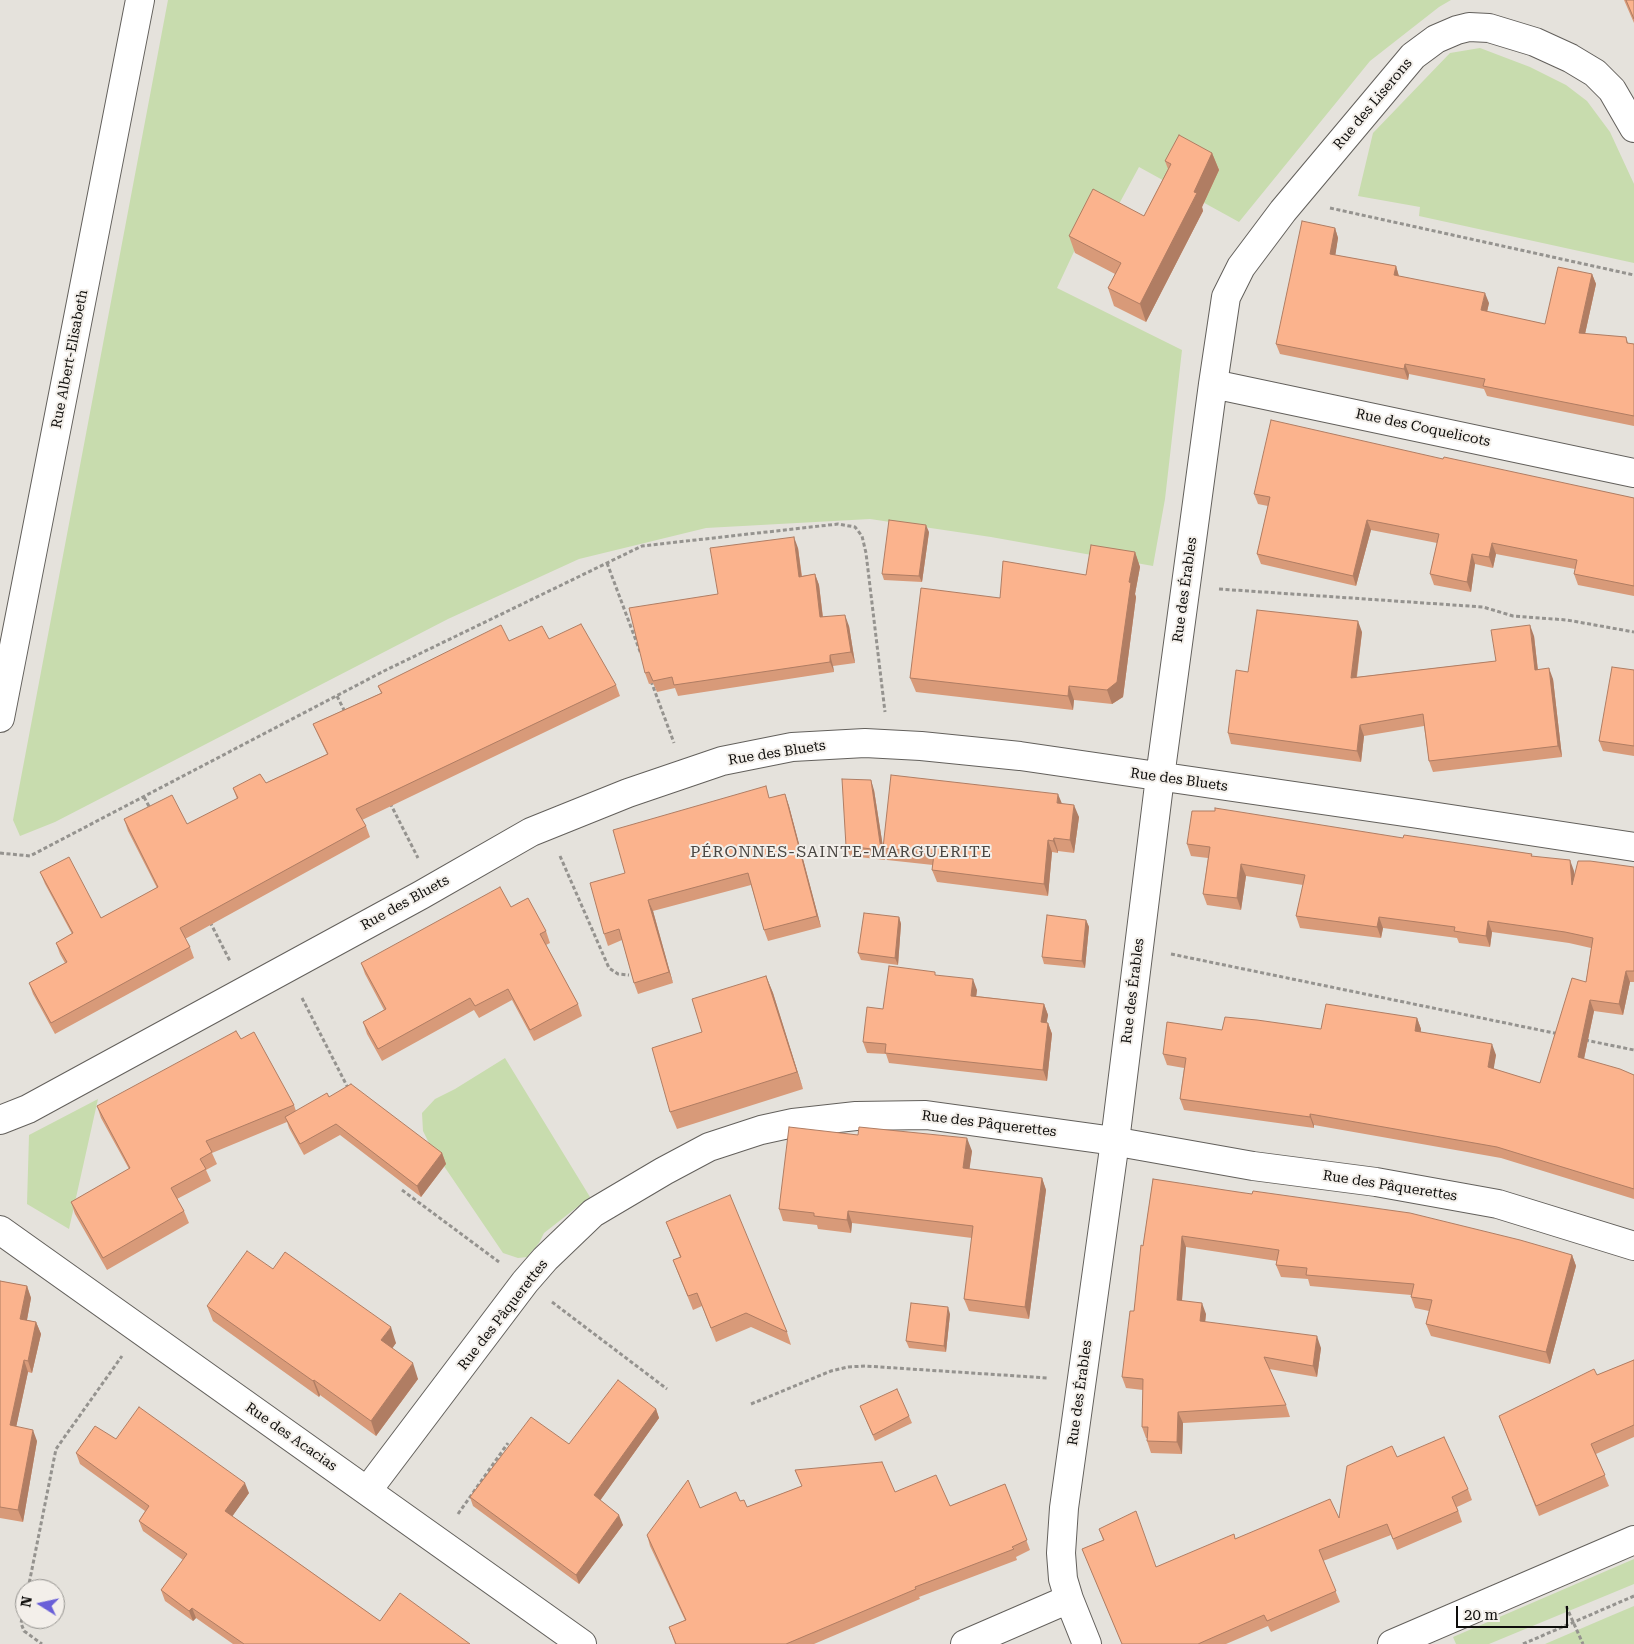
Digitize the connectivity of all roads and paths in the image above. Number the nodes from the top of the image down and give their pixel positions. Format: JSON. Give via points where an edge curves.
{"nodes":[{"id":1,"x":140,"y":0,"type":"edge"},
{"id":2,"x":1634,"y":128,"type":"edge"},
{"id":3,"x":1292,"y":200,"type":"junction"},
{"id":4,"x":1634,"y":275,"type":"edge"},
{"id":5,"x":1213,"y":384,"type":"junction"},
{"id":6,"x":1634,"y":473,"type":"edge"},
{"id":7,"x":607,"y":563,"type":"junction"},
{"id":8,"x":1186,"y":587,"type":"junction"},
{"id":9,"x":1634,"y":632,"type":"edge"},
{"id":10,"x":641,"y":655,"type":"edge"},
{"id":11,"x":648,"y":673,"type":"edge"},
{"id":12,"x":337,"y":696,"type":"junction"},
{"id":13,"x":346,"y":713,"type":"edge"},
{"id":14,"x":0,"y":718,"type":"edge"},
{"id":15,"x":889,"y":744,"type":"junction"},
{"id":16,"x":685,"y":774,"type":"junction"},
{"id":17,"x":1160,"y":777,"type":"junction"},
{"id":18,"x":144,"y":797,"type":"junction"},
{"id":19,"x":389,"y":800,"type":"edge"},
{"id":20,"x":153,"y":813,"type":"edge"},
{"id":21,"x":546,"y":825,"type":"junction"},
{"id":22,"x":1634,"y":847,"type":"edge"},
{"id":23,"x":0,"y":853,"type":"edge"},
{"id":24,"x":433,"y":887,"type":"junction"},
{"id":25,"x":206,"y":914,"type":"edge"},
{"id":26,"x":1138,"y":948,"type":"junction"},
{"id":27,"x":286,"y":968,"type":"junction"},
{"id":28,"x":630,"y":975,"type":"edge"},
{"id":29,"x":246,"y":990,"type":"junction"},
{"id":30,"x":1566,"y":1036,"type":"edge"},
{"id":31,"x":1576,"y":1038,"type":"edge"},
{"id":32,"x":1634,"y":1050,"type":"edge"},
{"id":33,"x":350,"y":1091,"type":"edge"},
{"id":34,"x":0,"y":1120,"type":"edge"},
{"id":35,"x":1114,"y":1141,"type":"junction"},
{"id":36,"x":0,"y":1230,"type":"edge"},
{"id":37,"x":1634,"y":1246,"type":"edge"},
{"id":38,"x":139,"y":1330,"type":"junction"},
{"id":39,"x":1082,"y":1380,"type":"junction"},
{"id":40,"x":751,"y":1404,"type":"dead end"},
{"id":41,"x":508,"y":1443,"type":"dead end"},
{"id":42,"x":368,"y":1491,"type":"junction"},
{"id":43,"x":1634,"y":1540,"type":"edge"},
{"id":44,"x":439,"y":1542,"type":"junction"},
{"id":45,"x":1553,"y":1576,"type":"junction"},
{"id":46,"x":30,"y":1579,"type":"edge"},
{"id":47,"x":1634,"y":1596,"type":"edge"},
{"id":48,"x":1069,"y":1599,"type":"junction"},
{"id":49,"x":1573,"y":1622,"type":"junction"},
{"id":50,"x":23,"y":1629,"type":"edge"},
{"id":51,"x":42,"y":1644,"type":"edge"},
{"id":52,"x":582,"y":1644,"type":"edge"},
{"id":53,"x":965,"y":1644,"type":"edge"},
{"id":54,"x":1087,"y":1644,"type":"edge"},
{"id":55,"x":1392,"y":1644,"type":"edge"},
{"id":56,"x":1523,"y":1644,"type":"edge"},
{"id":57,"x":1583,"y":1644,"type":"edge"}],
"edges":[{"from":1,"to":14,"type":"street","name":"Rue Albert-Elisabeth"},
{"from":2,"to":3,"type":"street","name":"Rue des Liserons","via":[[1612,90],[1595,73],[1535,42],[1489,28],[1469,27],[1436,39],[1413,56]]},
{"from":3,"to":4,"type":"path"},
{"from":3,"to":5,"type":"street","name":"Rue des Liserons","via":[[1241,267],[1226,296]]},
{"from":5,"to":6,"type":"street","name":"Rue des Coquelicots"},
{"from":5,"to":8,"type":"street","name":"Rue des Érables"},
{"from":7,"to":10,"type":"path"},
{"from":7,"to":12,"type":"path"},
{"from":7,"to":15,"type":"path","via":[[642,546],[838,524],[855,527],[862,536],[866,553]]},
{"from":8,"to":9,"type":"path","via":[[1483,607],[1513,616],[1567,620]]},
{"from":8,"to":17,"type":"street","name":"Rue des Érables"},
{"from":11,"to":16,"type":"path"},
{"from":12,"to":13,"type":"path"},
{"from":12,"to":18,"type":"path"},
{"from":15,"to":16,"type":"street","name":"Rue des Bluets","via":[[792,748],[722,761]]},
{"from":15,"to":17,"type":"street","name":"Rue des Bluets","via":[[1020,756]]},
{"from":16,"to":21,"type":"street","name":"Rue des Bluets"},
{"from":17,"to":22,"type":"street","name":"Rue des Bluets"},
{"from":17,"to":26,"type":"street","name":"Rue des Érables"},
{"from":18,"to":20,"type":"path"},
{"from":18,"to":23,"type":"path","via":[[30,856]]},
{"from":19,"to":24,"type":"path"},
{"from":21,"to":24,"type":"street","name":"Rue des Bluets"},
{"from":21,"to":28,"type":"path","via":[[609,968],[618,974]]},
{"from":24,"to":27,"type":"street","name":"Rue des Bluets"},
{"from":25,"to":29,"type":"path"},
{"from":26,"to":30,"type":"path"},
{"from":26,"to":35,"type":"street","name":"Rue des Érables"},
{"from":27,"to":29,"type":"street","name":"Rue des Bluets"},
{"from":27,"to":33,"type":"path"},
{"from":29,"to":34,"type":"street","name":"Rue des Bluets","via":[[28,1109]]},
{"from":31,"to":32,"type":"path"},
{"from":35,"to":37,"type":"street","name":"Rue des Pâquerettes","via":[[1498,1204]]},
{"from":35,"to":39,"type":"street","name":"Rue des Érables"},
{"from":35,"to":42,"type":"street","name":"Rue des Pâquerettes","via":[[926,1115],[856,1116],[793,1123],[709,1148],[593,1213],[544,1259]]},
{"from":36,"to":38,"type":"street","name":"Rue des Acacias"},
{"from":38,"to":42,"type":"street","name":"Rue des Acacias"},
{"from":38,"to":46,"type":"path","via":[[56,1449]]},
{"from":39,"to":40,"type":"path","via":[[848,1367]]},
{"from":39,"to":48,"type":"street","name":"Rue des Érables","via":[[1061,1534],[1063,1578]]},
{"from":41,"to":44,"type":"path"},
{"from":42,"to":44,"type":"street","name":"Rue des Acacias"},
{"from":43,"to":45,"type":"street"},
{"from":44,"to":52,"type":"street","name":"Rue des Acacias"},
{"from":45,"to":49,"type":"path"},
{"from":45,"to":55,"type":"street"},
{"from":47,"to":49,"type":"path"},
{"from":48,"to":53,"type":"street"},
{"from":48,"to":54,"type":"street","name":"Rue des Érables"},
{"from":49,"to":56,"type":"path"},
{"from":49,"to":57,"type":"path"},
{"from":50,"to":51,"type":"path"}]}
